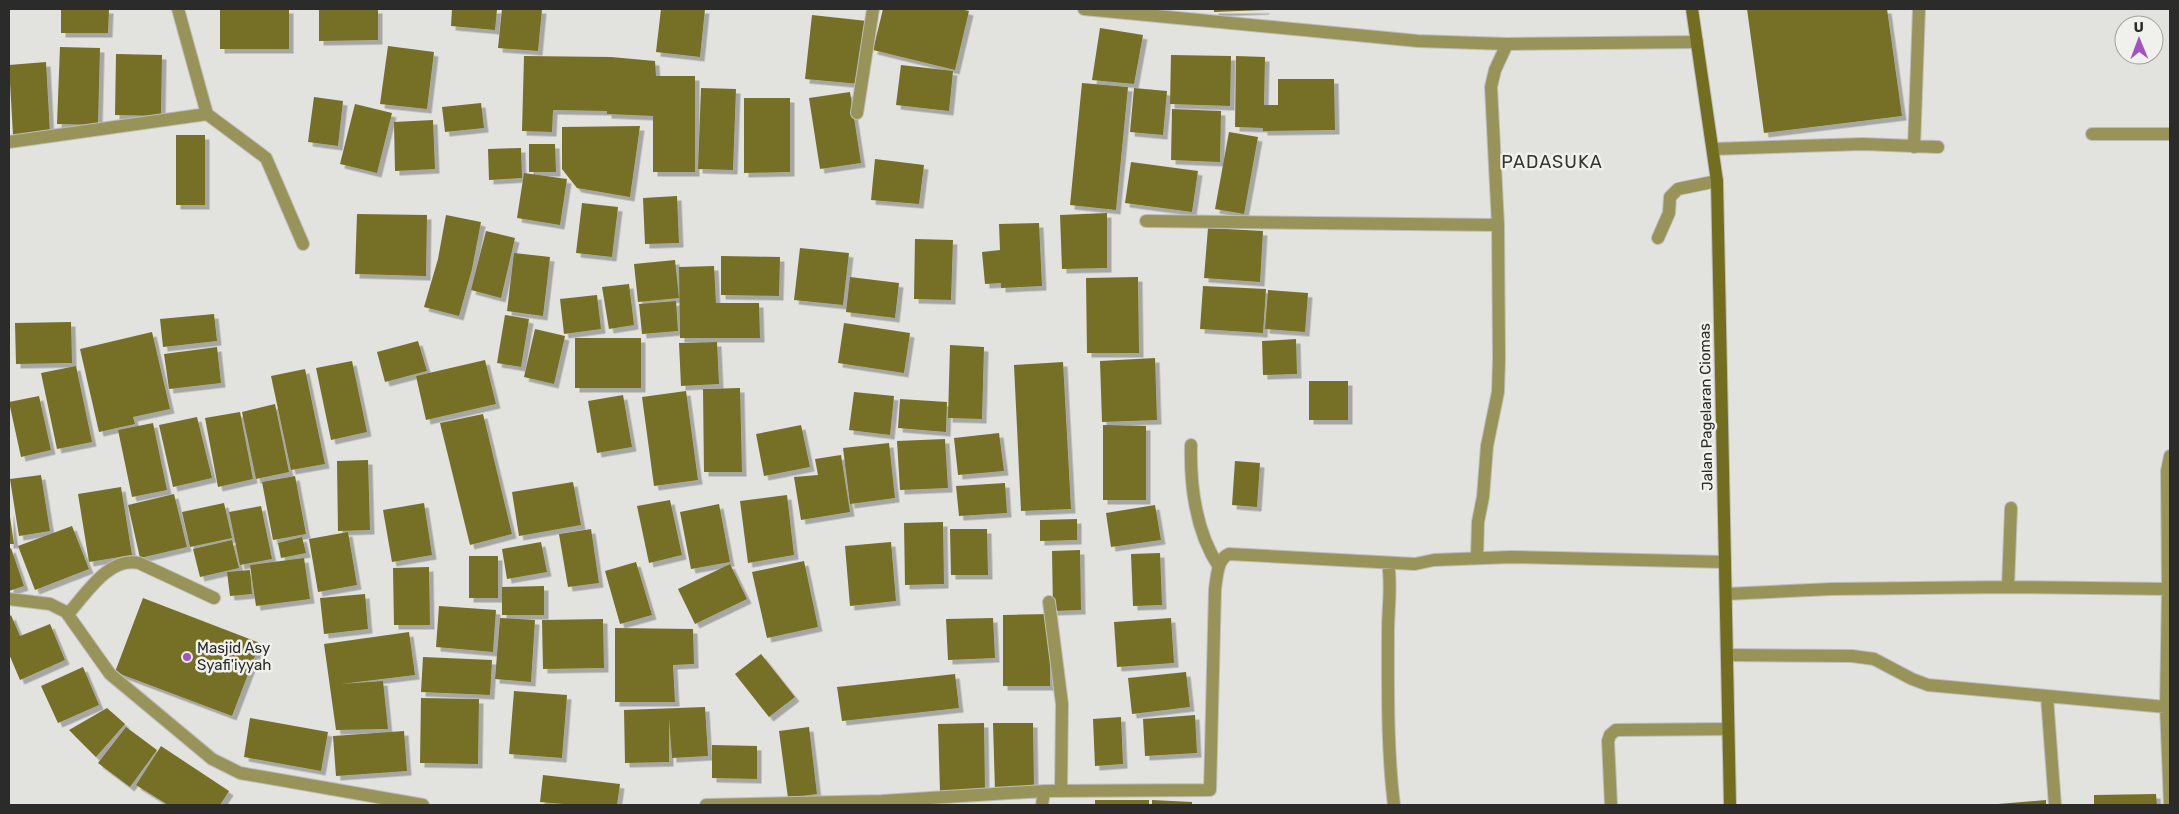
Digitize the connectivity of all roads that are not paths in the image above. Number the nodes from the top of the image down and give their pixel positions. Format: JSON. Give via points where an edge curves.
{"nodes":[{"id":1,"x":178,"y":9,"type":"edge"},
{"id":2,"x":873,"y":9,"type":"edge"},
{"id":3,"x":1084,"y":9,"type":"edge"},
{"id":4,"x":1692,"y":9,"type":"edge"},
{"id":5,"x":1919,"y":9,"type":"edge"},
{"id":6,"x":1697,"y":42,"type":"junction"},
{"id":7,"x":1507,"y":44,"type":"junction"},
{"id":8,"x":857,"y":113,"type":"dead end"},
{"id":9,"x":207,"y":114,"type":"junction"},
{"id":10,"x":2092,"y":134,"type":"dead end"},
{"id":11,"x":2170,"y":134,"type":"edge"},
{"id":12,"x":9,"y":142,"type":"edge"},
{"id":13,"x":1914,"y":147,"type":"junction"},
{"id":14,"x":1938,"y":148,"type":"dead end"},
{"id":15,"x":1712,"y":149,"type":"junction"},
{"id":16,"x":1717,"y":181,"type":"junction"},
{"id":17,"x":1146,"y":221,"type":"dead end"},
{"id":18,"x":1498,"y":225,"type":"junction"},
{"id":19,"x":1658,"y":238,"type":"dead end"},
{"id":20,"x":303,"y":244,"type":"dead end"},
{"id":21,"x":1191,"y":445,"type":"dead end"},
{"id":22,"x":2170,"y":456,"type":"edge"},
{"id":23,"x":2011,"y":508,"type":"dead end"},
{"id":24,"x":1477,"y":558,"type":"junction"},
{"id":25,"x":1725,"y":562,"type":"junction"},
{"id":26,"x":1388,"y":563,"type":"junction"},
{"id":27,"x":1219,"y":567,"type":"junction"},
{"id":28,"x":2008,"y":587,"type":"junction"},
{"id":29,"x":2168,"y":589,"type":"junction"},
{"id":30,"x":1726,"y":594,"type":"junction"},
{"id":31,"x":214,"y":598,"type":"dead end"},
{"id":32,"x":9,"y":599,"type":"edge"},
{"id":33,"x":1049,"y":602,"type":"dead end"},
{"id":34,"x":68,"y":614,"type":"junction"},
{"id":35,"x":1727,"y":655,"type":"junction"},
{"id":36,"x":2047,"y":697,"type":"junction"},
{"id":37,"x":2166,"y":707,"type":"junction"},
{"id":38,"x":1728,"y":730,"type":"junction"},
{"id":39,"x":1044,"y":791,"type":"junction"},
{"id":40,"x":1061,"y":791,"type":"junction"},
{"id":41,"x":423,"y":805,"type":"edge"},
{"id":42,"x":706,"y":805,"type":"edge"},
{"id":43,"x":1042,"y":805,"type":"edge"},
{"id":44,"x":1394,"y":805,"type":"edge"},
{"id":45,"x":1611,"y":805,"type":"edge"},
{"id":46,"x":1730,"y":805,"type":"edge"},
{"id":47,"x":2055,"y":805,"type":"edge"},
{"id":48,"x":2170,"y":805,"type":"edge"}],
"edges":[{"from":1,"to":9,"type":"street"},
{"from":2,"to":8,"type":"street"},
{"from":3,"to":7,"type":"street","via":[[1418,41]]},
{"from":4,"to":6,"type":"main road","name":"Jalan Pagelaran Ciomas"},
{"from":5,"to":13,"type":"street"},
{"from":6,"to":7,"type":"street"},
{"from":6,"to":15,"type":"main road","name":"Jalan Pagelaran Ciomas"},
{"from":7,"to":18,"type":"street","via":[[1492,87]]},
{"from":9,"to":12,"type":"street"},
{"from":9,"to":20,"type":"street","via":[[266,158]]},
{"from":10,"to":11,"type":"street"},
{"from":13,"to":14,"type":"street"},
{"from":13,"to":15,"type":"street","via":[[1862,144]]},
{"from":15,"to":16,"type":"main road","name":"Jalan Pagelaran Ciomas"},
{"from":16,"to":19,"type":"street","via":[[1678,189],[1670,198],[1669,213]]},
{"from":16,"to":25,"type":"main road","name":"Jalan Pagelaran Ciomas"},
{"from":17,"to":18,"type":"street"},
{"from":18,"to":24,"type":"street","via":[[1498,392],[1487,446]]},
{"from":21,"to":27,"type":"street","via":[[1191,477],[1200,525],[1210,554]]},
{"from":22,"to":29,"type":"street","via":[[2167,471]]},
{"from":23,"to":28,"type":"street"},
{"from":24,"to":25,"type":"street"},
{"from":24,"to":26,"type":"street","via":[[1415,564]]},
{"from":25,"to":30,"type":"main road","name":"Jalan Pagelaran Ciomas"},
{"from":26,"to":27,"type":"street","via":[[1229,554],[1224,556]]},
{"from":26,"to":44,"type":"street","via":[[1392,586],[1388,643]]},
{"from":27,"to":40,"type":"street","via":[[1215,589],[1210,790]]},
{"from":28,"to":29,"type":"street"},
{"from":28,"to":30,"type":"street","via":[[1832,588]]},
{"from":29,"to":37,"type":"street"},
{"from":30,"to":35,"type":"main road","name":"Jalan Pagelaran Ciomas"},
{"from":31,"to":34,"type":"street","via":[[129,561],[112,568]]},
{"from":32,"to":34,"type":"street","via":[[50,604]]},
{"from":33,"to":40,"type":"street","via":[[1062,704]]},
{"from":34,"to":41,"type":"street","via":[[110,674],[212,759],[240,773]]},
{"from":35,"to":36,"type":"street","via":[[1852,656],[1874,659],[1928,685]]},
{"from":35,"to":38,"type":"main road","name":"Jalan Pagelaran Ciomas"},
{"from":36,"to":37,"type":"street"},
{"from":36,"to":47,"type":"street"},
{"from":37,"to":48,"type":"street"},
{"from":38,"to":45,"type":"street","via":[[1616,730],[1608,741]]},
{"from":38,"to":46,"type":"main road","name":"Jalan Pagelaran Ciomas"},
{"from":39,"to":40,"type":"street"},
{"from":39,"to":42,"type":"street","via":[[882,801]]},
{"from":39,"to":43,"type":"street"}]}
